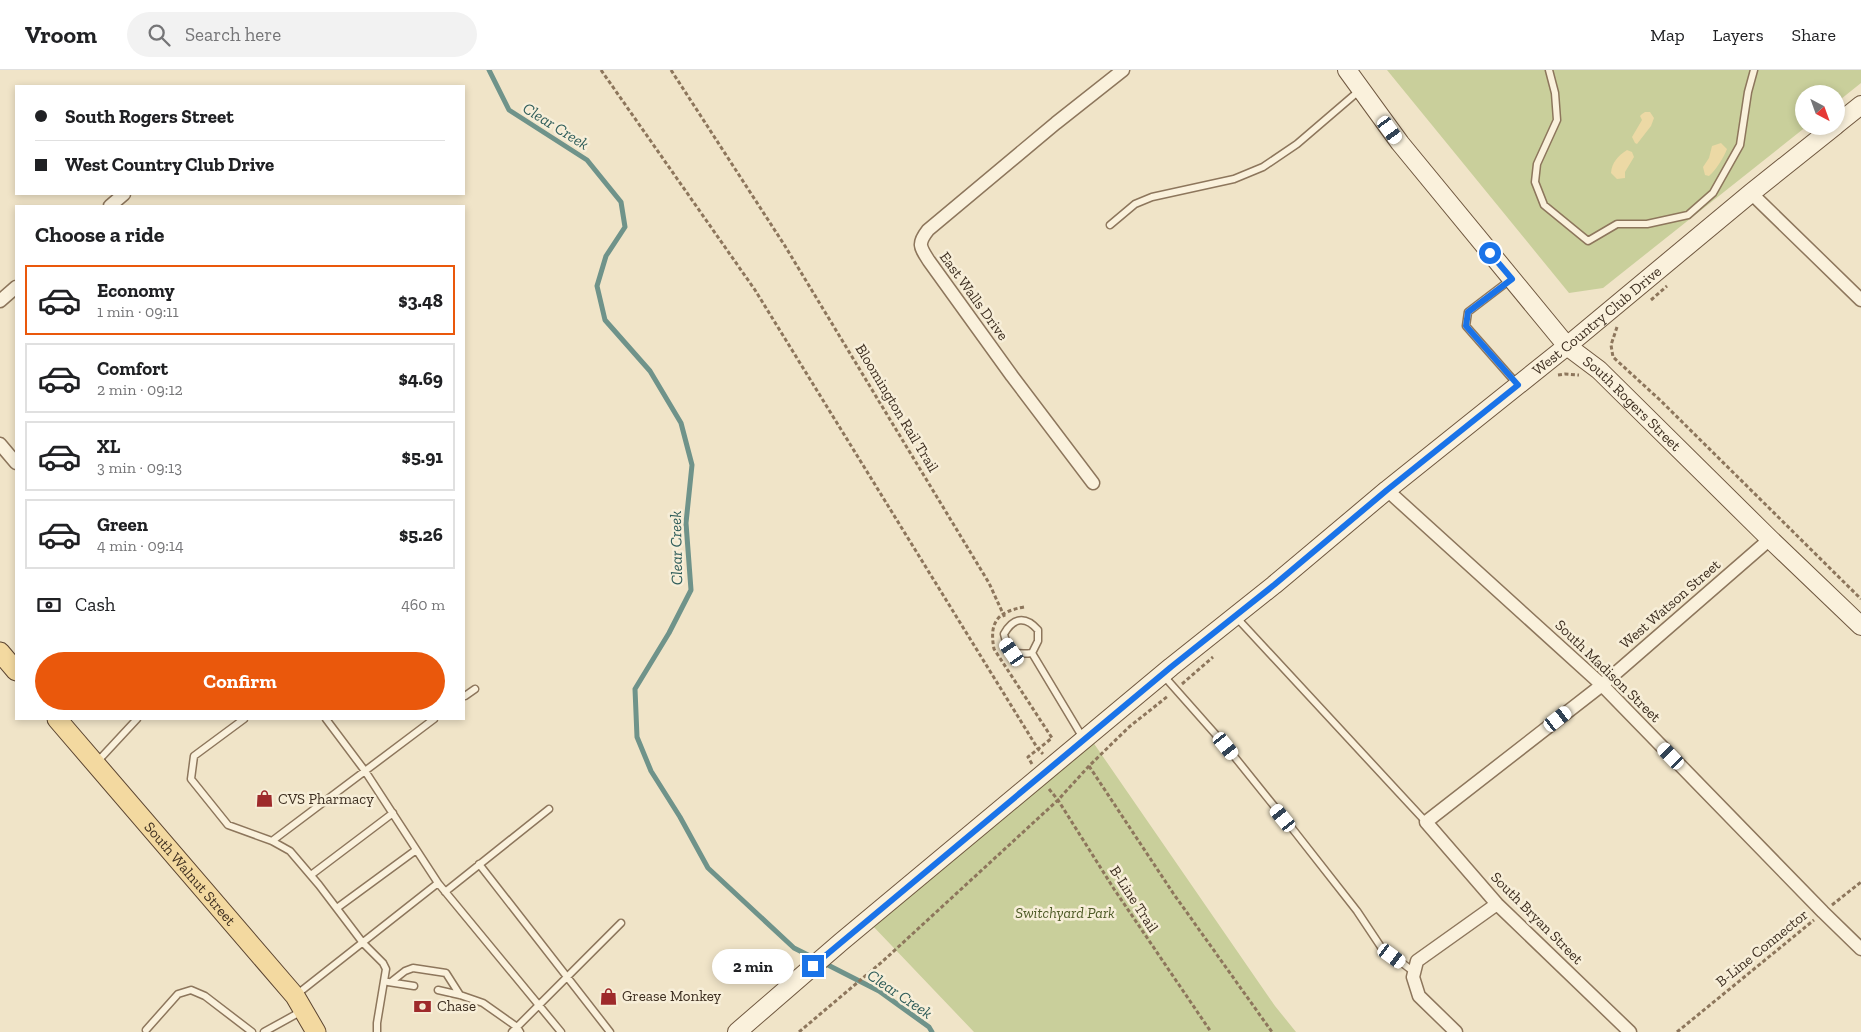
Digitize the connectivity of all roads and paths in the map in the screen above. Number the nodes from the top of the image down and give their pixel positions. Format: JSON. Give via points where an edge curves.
{"nodes":[{"id":1,"x":601,"y":70,"type":"edge"},
{"id":2,"x":671,"y":70,"type":"edge"},
{"id":3,"x":1123,"y":70,"type":"edge"},
{"id":4,"x":1347,"y":70,"type":"edge"},
{"id":5,"x":1548,"y":70,"type":"edge"},
{"id":6,"x":1754,"y":70,"type":"edge"},
{"id":7,"x":1361,"y":89,"type":"junction"},
{"id":8,"x":1861,"y":105,"type":"edge"},
{"id":9,"x":1845,"y":118,"type":"edge"},
{"id":10,"x":1824,"y":135,"type":"edge"},
{"id":11,"x":1751,"y":193,"type":"junction"},
{"id":12,"x":123,"y":195,"type":"edge"},
{"id":13,"x":111,"y":205,"type":"edge"},
{"id":14,"x":1110,"y":226,"type":"dead end"},
{"id":15,"x":1512,"y":279,"type":"junction"},
{"id":16,"x":15,"y":289,"type":"edge"},
{"id":17,"x":1861,"y":300,"type":"edge"},
{"id":18,"x":0,"y":302,"type":"edge"},
{"id":19,"x":1617,"y":327,"type":"dead end"},
{"id":20,"x":1567,"y":346,"type":"junction"},
{"id":21,"x":1613,"y":357,"type":"junction"},
{"id":22,"x":1599,"y":370,"type":"junction"},
{"id":23,"x":1550,"y":376,"type":"dead end"},
{"id":24,"x":1518,"y":385,"type":"junction"},
{"id":25,"x":0,"y":444,"type":"edge"},
{"id":26,"x":15,"y":462,"type":"edge"},
{"id":27,"x":1093,"y":483,"type":"dead end"},
{"id":28,"x":1387,"y":490,"type":"junction"},
{"id":29,"x":1770,"y":540,"type":"junction"},
{"id":30,"x":1861,"y":599,"type":"edge"},
{"id":31,"x":1235,"y":616,"type":"junction"},
{"id":32,"x":1861,"y":626,"type":"edge"},
{"id":33,"x":0,"y":652,"type":"edge"},
{"id":34,"x":1032,"y":653,"type":"junction"},
{"id":35,"x":1214,"y":656,"type":"dead end"},
{"id":36,"x":15,"y":670,"type":"edge"},
{"id":37,"x":1162,"y":674,"type":"junction"},
{"id":38,"x":1602,"y":684,"type":"junction"},
{"id":39,"x":475,"y":688,"type":"dead end"},
{"id":40,"x":1176,"y":689,"type":"junction"},
{"id":41,"x":465,"y":694,"type":"edge"},
{"id":42,"x":58,"y":720,"type":"edge"},
{"id":43,"x":136,"y":720,"type":"edge"},
{"id":44,"x":243,"y":720,"type":"edge"},
{"id":45,"x":327,"y":720,"type":"edge"},
{"id":46,"x":433,"y":720,"type":"edge"},
{"id":47,"x":1084,"y":739,"type":"junction"},
{"id":48,"x":1038,"y":750,"type":"junction"},
{"id":49,"x":1028,"y":757,"type":"dead end"},
{"id":50,"x":96,"y":763,"type":"junction"},
{"id":51,"x":1054,"y":765,"type":"junction"},
{"id":52,"x":1089,"y":766,"type":"junction"},
{"id":53,"x":365,"y":770,"type":"junction"},
{"id":54,"x":1039,"y":778,"type":"junction"},
{"id":55,"x":1058,"y":800,"type":"junction"},
{"id":56,"x":548,"y":809,"type":"dead end"},
{"id":57,"x":393,"y":813,"type":"junction"},
{"id":58,"x":1426,"y":822,"type":"junction"},
{"id":59,"x":272,"y":841,"type":"junction"},
{"id":60,"x":416,"y":850,"type":"junction"},
{"id":61,"x":479,"y":864,"type":"junction"},
{"id":62,"x":311,"y":875,"type":"junction"},
{"id":63,"x":1861,"y":882,"type":"edge"},
{"id":64,"x":438,"y":884,"type":"junction"},
{"id":65,"x":445,"y":892,"type":"junction"},
{"id":66,"x":1497,"y":904,"type":"junction"},
{"id":67,"x":337,"y":908,"type":"junction"},
{"id":68,"x":1823,"y":912,"type":"junction"},
{"id":69,"x":621,"y":923,"type":"dead end"},
{"id":70,"x":363,"y":943,"type":"junction"},
{"id":71,"x":1861,"y":949,"type":"edge"},
{"id":72,"x":1414,"y":972,"type":"junction"},
{"id":73,"x":567,"y":977,"type":"junction"},
{"id":74,"x":388,"y":982,"type":"junction"},
{"id":75,"x":414,"y":986,"type":"dead end"},
{"id":76,"x":438,"y":990,"type":"dead end"},
{"id":77,"x":460,"y":995,"type":"junction"},
{"id":78,"x":299,"y":1003,"type":"junction"},
{"id":79,"x":540,"y":1006,"type":"junction"},
{"id":80,"x":146,"y":1030,"type":"dead end"},
{"id":81,"x":516,"y":1030,"type":"edge"},
{"id":82,"x":252,"y":1032,"type":"edge"},
{"id":83,"x":264,"y":1032,"type":"edge"},
{"id":84,"x":316,"y":1032,"type":"edge"},
{"id":85,"x":377,"y":1032,"type":"edge"},
{"id":86,"x":561,"y":1032,"type":"edge"},
{"id":87,"x":610,"y":1032,"type":"edge"},
{"id":88,"x":737,"y":1032,"type":"edge"},
{"id":89,"x":799,"y":1032,"type":"edge"},
{"id":90,"x":1211,"y":1032,"type":"edge"},
{"id":91,"x":1272,"y":1032,"type":"edge"},
{"id":92,"x":1456,"y":1032,"type":"edge"},
{"id":93,"x":1630,"y":1032,"type":"edge"},
{"id":94,"x":1677,"y":1032,"type":"edge"}],
"edges":[{"from":1,"to":48,"type":"path","via":[[755,290]]},
{"from":2,"to":48,"type":"path","name":"Bloomington Rail Trail","via":[[786,246],[989,584],[1002,614],[993,626],[994,649],[1052,738]]},
{"from":3,"to":27,"type":"street","name":"East Walls Drive","via":[[928,230],[920,246]]},
{"from":4,"to":7,"type":"main road","name":"South Rogers Street"},
{"from":5,"to":6,"type":"lane","via":[[1555,93],[1557,120],[1536,164],[1535,182],[1544,205],[1588,241],[1617,224],[1647,224],[1688,214],[1713,193],[1740,145]]},
{"from":7,"to":14,"type":"lane","via":[[1297,144],[1263,168],[1234,179],[1152,196],[1135,204]]},
{"from":7,"to":15,"type":"main road","name":"South Rogers Street","via":[[1400,143]]},
{"from":8,"to":9,"type":"main road","name":"West Country Club Drive"},
{"from":10,"to":11,"type":"main road","name":"West Country Club Drive"},
{"from":11,"to":17,"type":"street"},
{"from":11,"to":20,"type":"main road","name":"West Country Club Drive"},
{"from":12,"to":13,"type":"street"},
{"from":15,"to":20,"type":"main road","name":"South Rogers Street"},
{"from":15,"to":24,"type":"lane","via":[[1468,312],[1466,326]]},
{"from":16,"to":18,"type":"street"},
{"from":19,"to":21,"type":"path","via":[[1611,345]]},
{"from":20,"to":22,"type":"main road","name":"South Rogers Street"},
{"from":20,"to":24,"type":"main road","name":"West Country Club Drive"},
{"from":21,"to":22,"type":"path"},
{"from":21,"to":30,"type":"path"},
{"from":22,"to":23,"type":"path","via":[[1585,378],[1565,374]]},
{"from":22,"to":29,"type":"main road","name":"South Rogers Street"},
{"from":24,"to":28,"type":"main road","name":"West Country Club Drive"},
{"from":25,"to":26,"type":"street"},
{"from":28,"to":31,"type":"main road","name":"West Country Club Drive"},
{"from":28,"to":38,"type":"street","name":"South Madison Street"},
{"from":29,"to":32,"type":"main road","name":"South Rogers Street"},
{"from":29,"to":38,"type":"street","name":"West Watson Street"},
{"from":31,"to":37,"type":"main road","name":"West Country Club Drive"},
{"from":31,"to":58,"type":"lane"},
{"from":33,"to":36,"type":"main road"},
{"from":34,"to":34,"type":"lane","via":[[1019,655],[1012,652],[1004,634],[1009,625],[1021,620],[1031,622],[1038,630],[1038,642]]},
{"from":34,"to":47,"type":"lane"},
{"from":35,"to":40,"type":"path"},
{"from":37,"to":40,"type":"lane"},
{"from":37,"to":47,"type":"main road","name":"West Country Club Drive"},
{"from":38,"to":58,"type":"street","name":"West Watson Street"},
{"from":38,"to":68,"type":"street","name":"South Madison Street"},
{"from":39,"to":41,"type":"lane"},
{"from":40,"to":52,"type":"path","via":[[1129,727]]},
{"from":40,"to":72,"type":"lane","via":[[1295,832],[1357,911],[1381,948]]},
{"from":42,"to":50,"type":"main road","name":"South Walnut Street"},
{"from":43,"to":50,"type":"lane"},
{"from":44,"to":59,"type":"lane","via":[[194,756],[191,779],[228,825]]},
{"from":45,"to":53,"type":"lane"},
{"from":46,"to":53,"type":"lane"},
{"from":47,"to":51,"type":"main road","name":"West Country Club Drive"},
{"from":48,"to":49,"type":"path","name":"Bloomington Rail Trail"},
{"from":48,"to":51,"type":"path"},
{"from":50,"to":78,"type":"main road","name":"South Walnut Street"},
{"from":51,"to":54,"type":"main road","name":"West Country Club Drive"},
{"from":52,"to":55,"type":"path"},
{"from":52,"to":91,"type":"path","via":[[1173,893]]},
{"from":53,"to":57,"type":"lane"},
{"from":53,"to":59,"type":"lane"},
{"from":54,"to":55,"type":"path","name":"B-Line Trail"},
{"from":54,"to":88,"type":"main road","name":"West Country Club Drive"},
{"from":55,"to":89,"type":"path"},
{"from":55,"to":90,"type":"path","name":"B-Line Trail","via":[[1114,890]]},
{"from":56,"to":61,"type":"lane"},
{"from":57,"to":60,"type":"lane"},
{"from":57,"to":62,"type":"lane"},
{"from":58,"to":66,"type":"street","name":"South Bryan Street"},
{"from":59,"to":62,"type":"lane","via":[[290,851]]},
{"from":60,"to":64,"type":"lane"},
{"from":60,"to":67,"type":"lane"},
{"from":61,"to":65,"type":"lane"},
{"from":61,"to":73,"type":"lane"},
{"from":62,"to":67,"type":"lane"},
{"from":63,"to":68,"type":"path","name":"B-Line Connector"},
{"from":64,"to":65,"type":"lane"},
{"from":64,"to":70,"type":"lane"},
{"from":65,"to":79,"type":"lane"},
{"from":66,"to":72,"type":"street","via":[[1417,961]]},
{"from":66,"to":93,"type":"street","name":"South Bryan Street"},
{"from":67,"to":70,"type":"lane"},
{"from":68,"to":71,"type":"street","name":"South Madison Street"},
{"from":68,"to":94,"type":"path","name":"B-Line Connector"},
{"from":69,"to":73,"type":"lane"},
{"from":70,"to":74,"type":"lane","via":[[383,963]]},
{"from":70,"to":78,"type":"lane"},
{"from":72,"to":92,"type":"street","via":[[1419,996]]},
{"from":73,"to":79,"type":"lane"},
{"from":73,"to":87,"type":"lane"},
{"from":74,"to":75,"type":"lane"},
{"from":74,"to":77,"type":"lane","via":[[413,968],[446,973]]},
{"from":74,"to":85,"type":"lane"},
{"from":76,"to":77,"type":"lane"},
{"from":77,"to":81,"type":"lane","via":[[483,1003]]},
{"from":78,"to":83,"type":"lane"},
{"from":78,"to":84,"type":"main road","name":"South Walnut Street"},
{"from":79,"to":81,"type":"lane"},
{"from":79,"to":86,"type":"lane"},
{"from":80,"to":82,"type":"lane","via":[[178,994],[191,990],[205,996]]}]}
